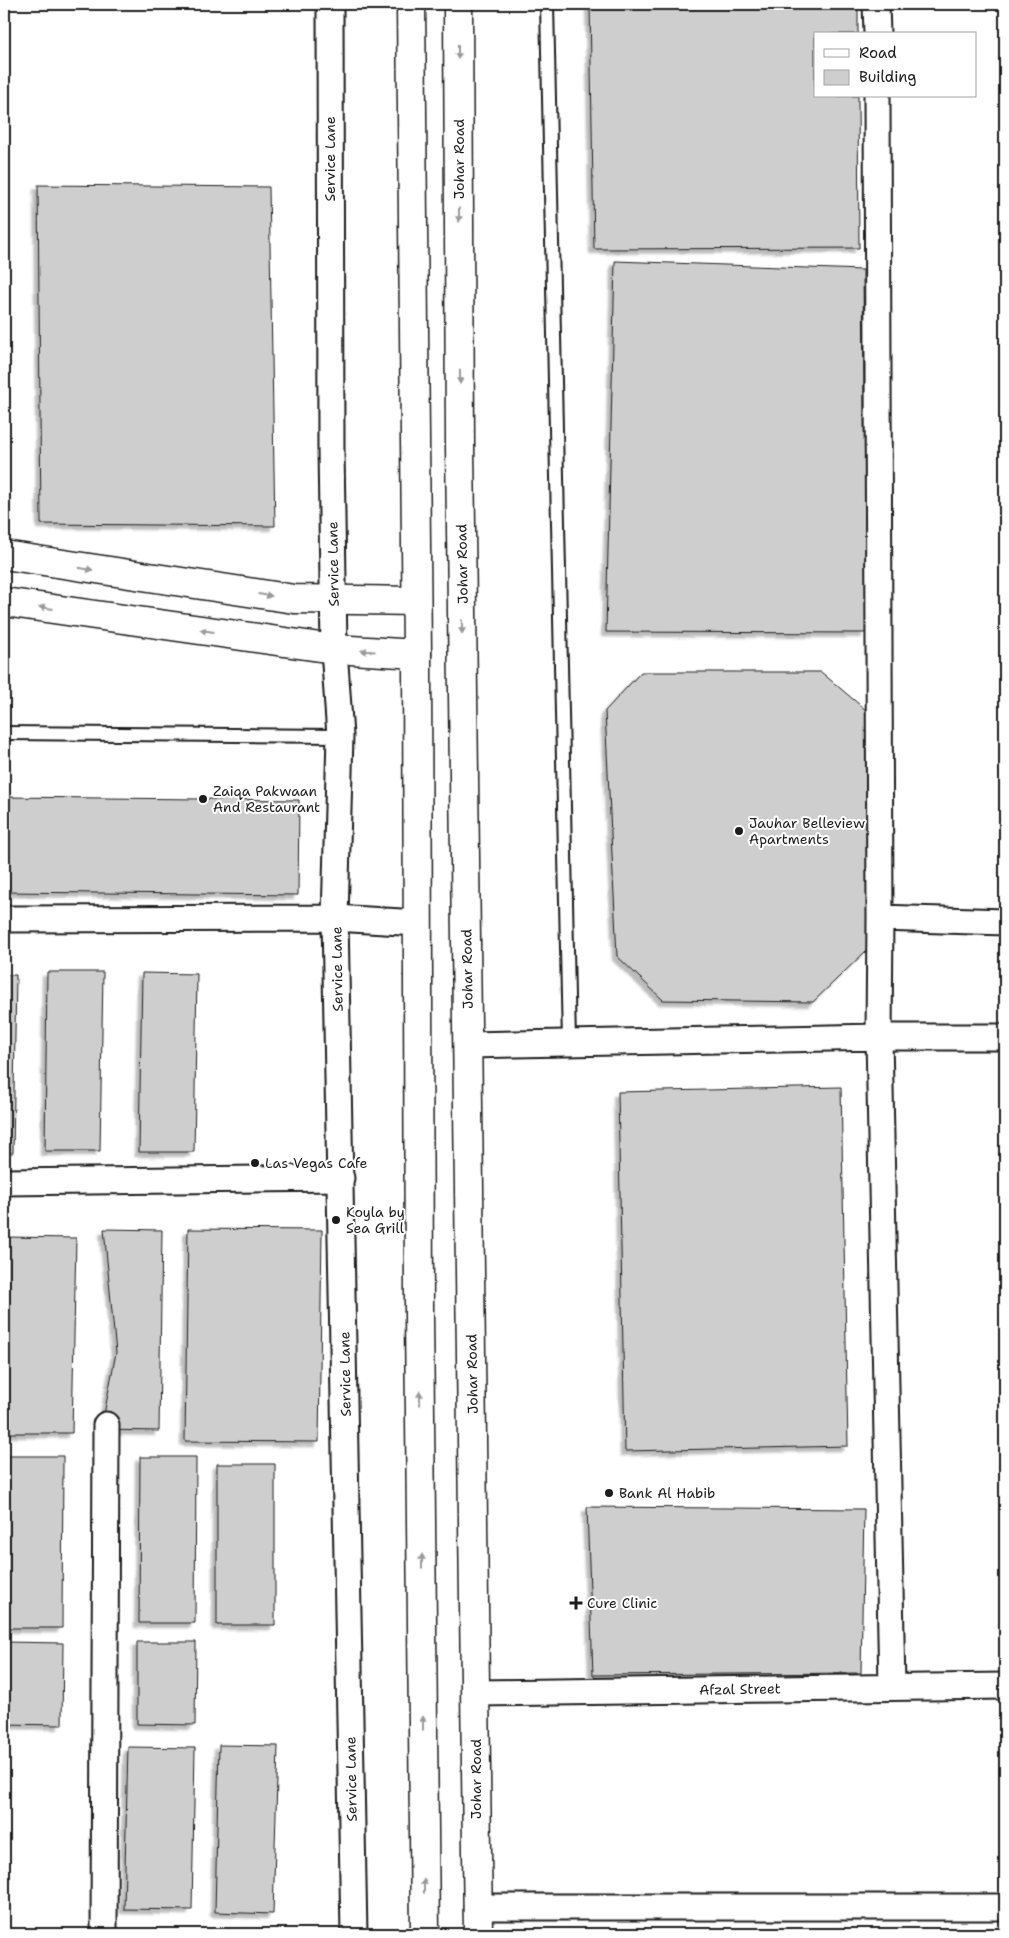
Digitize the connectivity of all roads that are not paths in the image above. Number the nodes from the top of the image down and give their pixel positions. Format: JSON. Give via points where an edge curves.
{"nodes":[{"id":1,"x":330,"y":4,"type":"edge"},
{"id":2,"x":411,"y":4,"type":"edge"},
{"id":3,"x":458,"y":4,"type":"edge"},
{"id":4,"x":547,"y":4,"type":"edge"},
{"id":5,"x":876,"y":4,"type":"edge"},
{"id":6,"x":876,"y":32,"type":"edge"},
{"id":7,"x":877,"y":98,"type":"edge"},
{"id":8,"x":4,"y":556,"type":"edge"},
{"id":9,"x":334,"y":600,"type":"junction"},
{"id":10,"x":416,"y":601,"type":"junction"},
{"id":11,"x":4,"y":602,"type":"edge"},
{"id":12,"x":334,"y":649,"type":"junction"},
{"id":13,"x":417,"y":654,"type":"junction"},
{"id":14,"x":4,"y":733,"type":"edge"},
{"id":15,"x":340,"y":736,"type":"junction"},
{"id":16,"x":335,"y":918,"type":"junction"},
{"id":17,"x":880,"y":918,"type":"junction"},
{"id":18,"x":4,"y":919,"type":"edge"},
{"id":19,"x":1005,"y":922,"type":"edge"},
{"id":20,"x":418,"y":923,"type":"junction"},
{"id":21,"x":879,"y":1037,"type":"junction"},
{"id":22,"x":1005,"y":1037,"type":"edge"},
{"id":23,"x":569,"y":1043,"type":"junction"},
{"id":24,"x":468,"y":1045,"type":"junction"},
{"id":25,"x":341,"y":1178,"type":"junction"},
{"id":26,"x":4,"y":1182,"type":"edge"},
{"id":27,"x":106,"y":1425,"type":"dead end"},
{"id":28,"x":1005,"y":1686,"type":"edge"},
{"id":29,"x":892,"y":1687,"type":"junction"},
{"id":30,"x":475,"y":1693,"type":"junction"},
{"id":31,"x":477,"y":1907,"type":"junction"},
{"id":32,"x":1005,"y":1907,"type":"edge"},
{"id":33,"x":104,"y":1934,"type":"edge"},
{"id":34,"x":354,"y":1934,"type":"edge"},
{"id":35,"x":425,"y":1934,"type":"edge"},
{"id":36,"x":478,"y":1934,"type":"edge"}],
"edges":[{"from":1,"to":9,"type":"street","name":"Service Lane"},
{"from":2,"to":10,"type":"main road"},
{"from":3,"to":24,"type":"main road","name":"Johar Road","one_way":true},
{"from":4,"to":23,"type":"lane"},
{"from":5,"to":6,"type":"street"},
{"from":7,"to":17,"type":"street"},
{"from":8,"to":9,"type":"main road","one_way":true,"via":[[294,599]]},
{"from":9,"to":10,"type":"main road"},
{"from":9,"to":12,"type":"street","name":"Service Lane"},
{"from":10,"to":13,"type":"main road"},
{"from":12,"to":11,"type":"main road","one_way":true},
{"from":13,"to":12,"type":"main road","one_way":true},
{"from":12,"to":15,"type":"street","name":"Service Lane"},
{"from":13,"to":20,"type":"main road"},
{"from":14,"to":15,"type":"lane"},
{"from":15,"to":16,"type":"street","name":"Service Lane"},
{"from":16,"to":18,"type":"street"},
{"from":16,"to":20,"type":"street"},
{"from":16,"to":25,"type":"street","name":"Service Lane"},
{"from":17,"to":19,"type":"street"},
{"from":17,"to":21,"type":"street"},
{"from":35,"to":20,"type":"main road","one_way":true},
{"from":21,"to":22,"type":"street"},
{"from":21,"to":23,"type":"street"},
{"from":21,"to":29,"type":"street"},
{"from":23,"to":24,"type":"street"},
{"from":24,"to":30,"type":"main road","name":"Johar Road"},
{"from":25,"to":26,"type":"street"},
{"from":25,"to":34,"type":"street","name":"Service Lane"},
{"from":27,"to":33,"type":"street"},
{"from":28,"to":29,"type":"street","name":"Afzal Street"},
{"from":29,"to":30,"type":"street","name":"Afzal Street"},
{"from":30,"to":31,"type":"main road","name":"Johar Road"},
{"from":31,"to":32,"type":"street"},
{"from":31,"to":36,"type":"main road","name":"Johar Road"}]}
